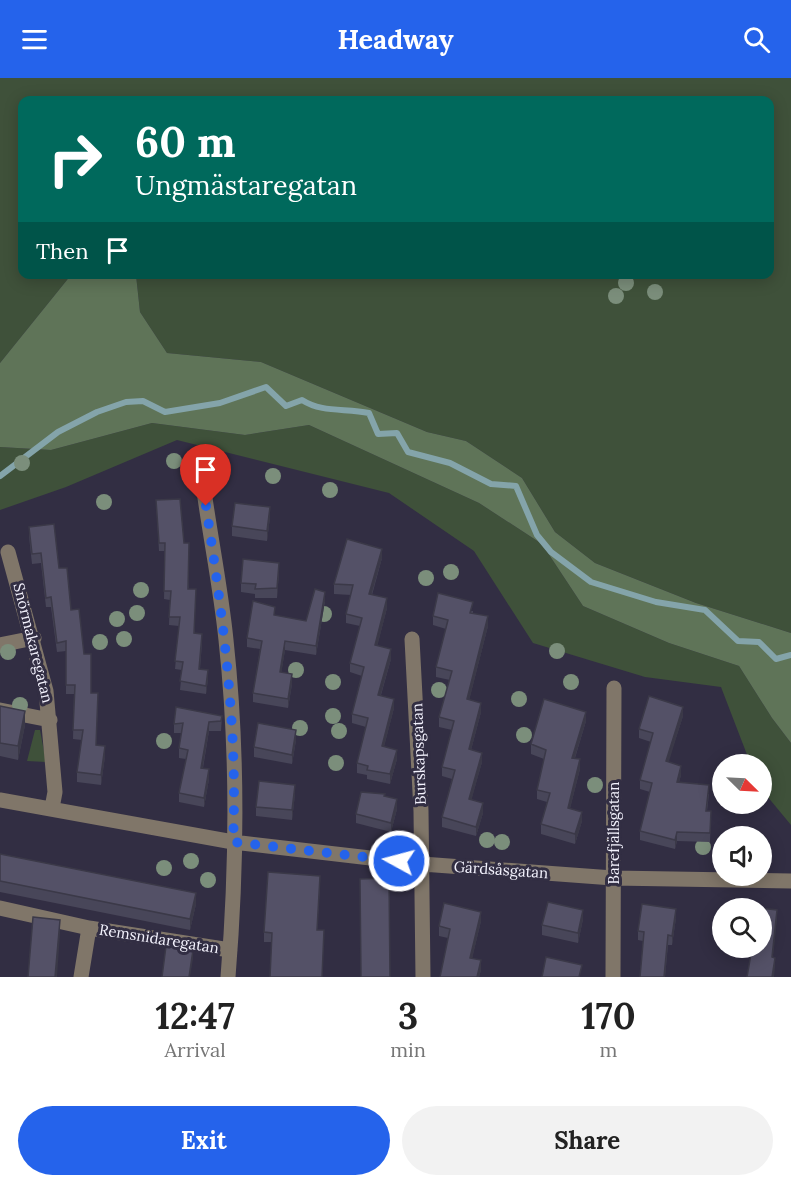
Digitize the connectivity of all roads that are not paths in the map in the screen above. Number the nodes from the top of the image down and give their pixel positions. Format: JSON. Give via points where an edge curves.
{"nodes":[{"id":1,"x":204,"y":491,"type":"dead end"},
{"id":2,"x":8,"y":552,"type":"dead end"},
{"id":3,"x":34,"y":638,"type":"junction"},
{"id":4,"x":412,"y":639,"type":"dead end"},
{"id":5,"x":0,"y":645,"type":"edge"},
{"id":6,"x":615,"y":688,"type":"dead end"},
{"id":7,"x":0,"y":710,"type":"edge"},
{"id":8,"x":50,"y":720,"type":"junction"},
{"id":9,"x":0,"y":800,"type":"edge"},
{"id":10,"x":52,"y":808,"type":"junction"},
{"id":11,"x":233,"y":842,"type":"junction"},
{"id":12,"x":422,"y":864,"type":"junction"},
{"id":13,"x":614,"y":878,"type":"junction"},
{"id":14,"x":791,"y":881,"type":"edge"},
{"id":15,"x":0,"y":908,"type":"edge"},
{"id":16,"x":89,"y":928,"type":"junction"},
{"id":17,"x":230,"y":950,"type":"junction"},
{"id":18,"x":81,"y":977,"type":"edge"},
{"id":19,"x":228,"y":977,"type":"edge"},
{"id":20,"x":423,"y":977,"type":"edge"},
{"id":21,"x":614,"y":977,"type":"edge"}],
"edges":[{"from":1,"to":11,"type":"street","via":[[226,639],[233,720]]},
{"from":2,"to":3,"type":"street","name":"Snörmakaregatan"},
{"from":3,"to":5,"type":"street"},
{"from":3,"to":8,"type":"street","name":"Snörmakaregatan"},
{"from":4,"to":12,"type":"street","name":"Burskapsgatan"},
{"from":6,"to":13,"type":"street","name":"Barefjällsgatan"},
{"from":7,"to":8,"type":"street"},
{"from":8,"to":10,"type":"street","name":"Snörmakaregatan","via":[[55,792]]},
{"from":9,"to":10,"type":"street","name":"Gärdsåsgatan"},
{"from":10,"to":11,"type":"street","name":"Gärdsåsgatan"},
{"from":11,"to":12,"type":"street","name":"Gärdsåsgatan"},
{"from":11,"to":17,"type":"street"},
{"from":12,"to":13,"type":"street","name":"Gärdsåsgatan"},
{"from":12,"to":20,"type":"street","name":"Burskapsgatan"},
{"from":13,"to":14,"type":"street","name":"Gärdsåsgatan"},
{"from":13,"to":21,"type":"street","name":"Barefjällsgatan"},
{"from":15,"to":16,"type":"street","name":"Remsnidaregatan"},
{"from":16,"to":17,"type":"street","name":"Remsnidaregatan"},
{"from":16,"to":18,"type":"street","name":"Remsnidaregatan"},
{"from":17,"to":19,"type":"street"}]}
